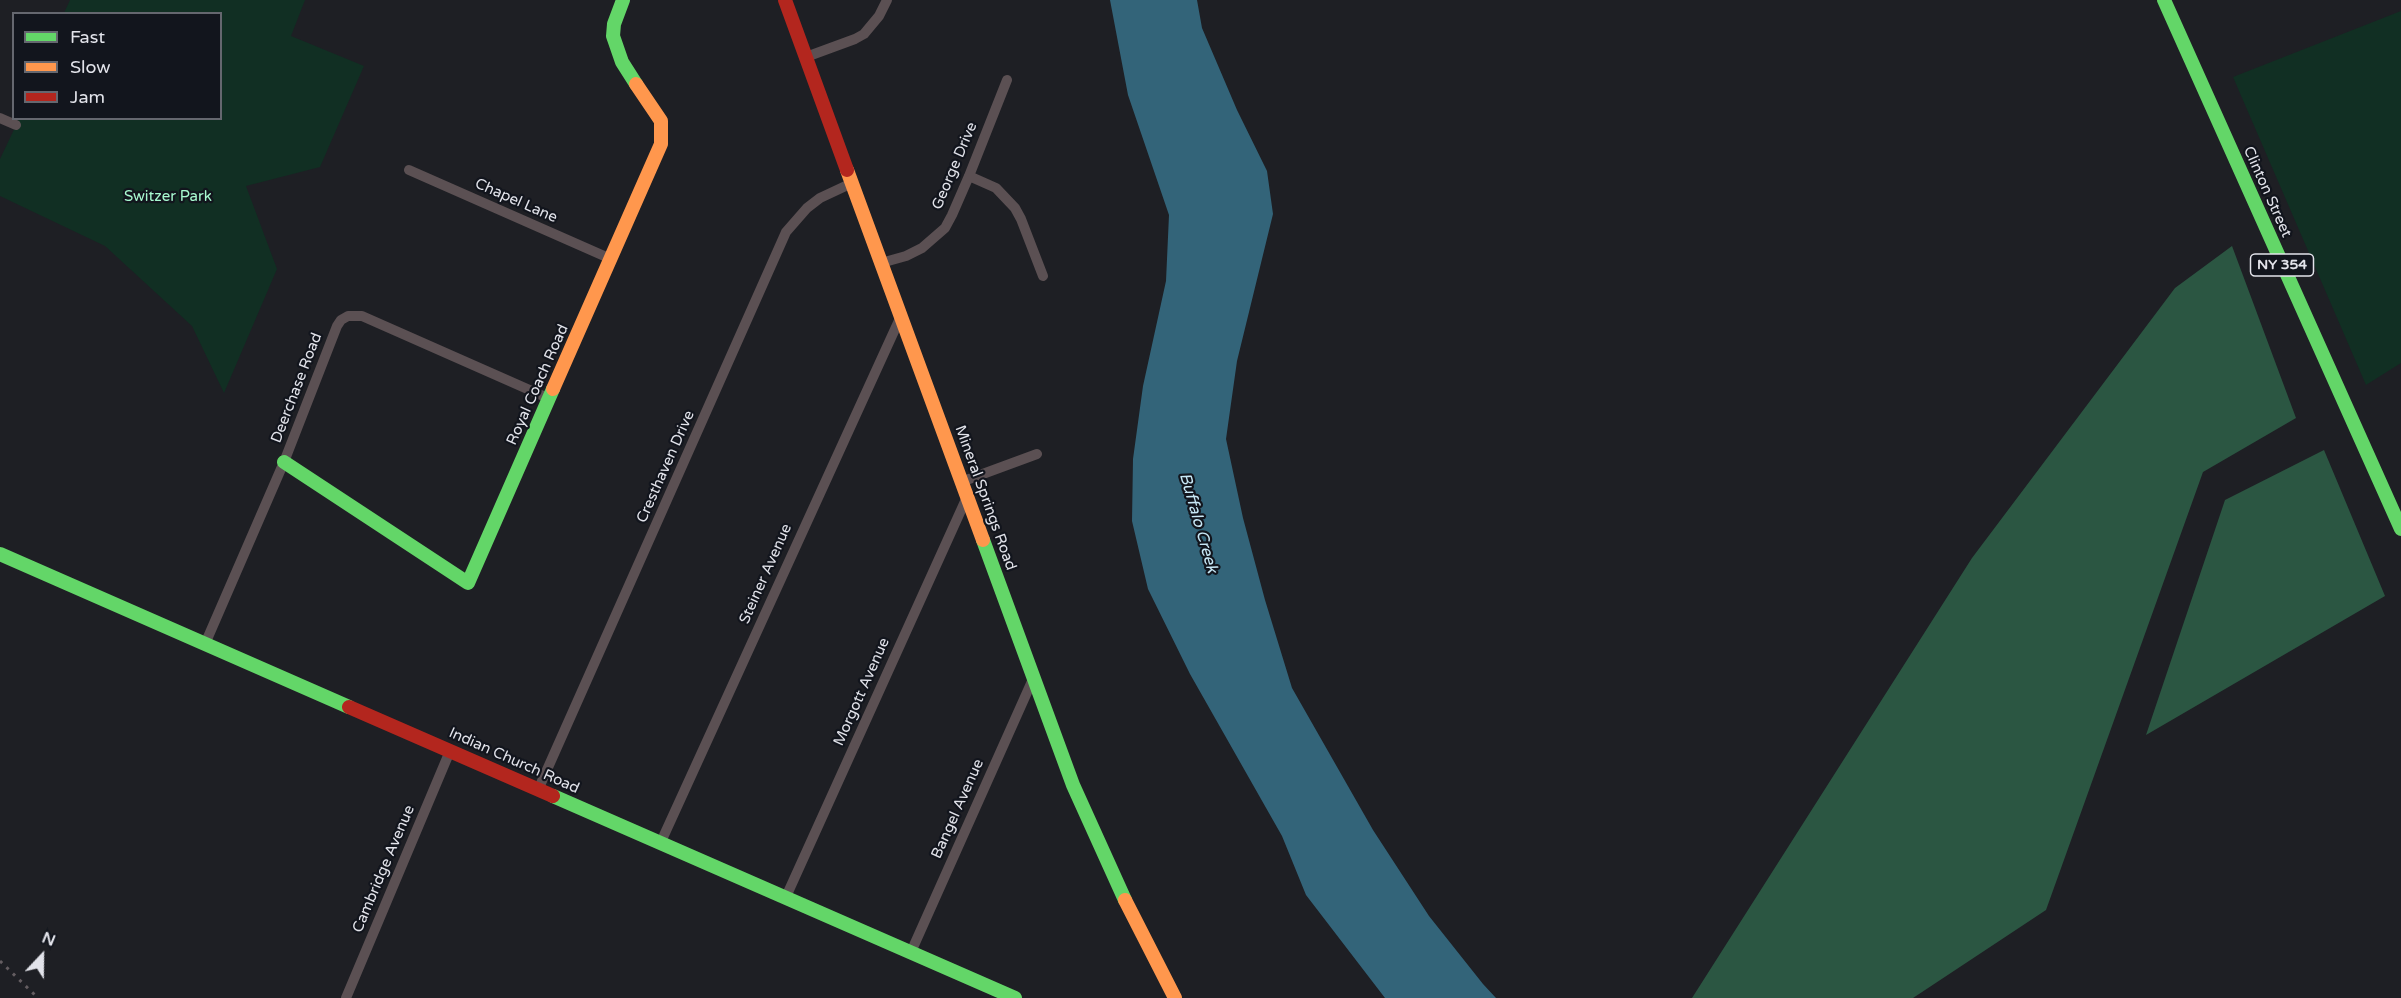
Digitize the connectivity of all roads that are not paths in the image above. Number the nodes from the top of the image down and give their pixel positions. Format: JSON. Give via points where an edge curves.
{"nodes":[{"id":1,"x":623,"y":0,"type":"edge"},
{"id":2,"x":785,"y":0,"type":"edge"},
{"id":3,"x":887,"y":0,"type":"edge"},
{"id":4,"x":2164,"y":0,"type":"edge"},
{"id":5,"x":806,"y":57,"type":"junction"},
{"id":6,"x":1007,"y":80,"type":"dead end"},
{"id":7,"x":0,"y":118,"type":"edge"},
{"id":8,"x":16,"y":125,"type":"dead end"},
{"id":9,"x":409,"y":170,"type":"dead end"},
{"id":10,"x":969,"y":176,"type":"junction"},
{"id":11,"x":852,"y":183,"type":"junction"},
{"id":12,"x":611,"y":259,"type":"junction"},
{"id":13,"x":881,"y":263,"type":"junction"},
{"id":14,"x":1043,"y":276,"type":"dead end"},
{"id":15,"x":901,"y":316,"type":"junction"},
{"id":16,"x":550,"y":399,"type":"junction"},
{"id":17,"x":1037,"y":454,"type":"dead end"},
{"id":18,"x":284,"y":462,"type":"junction"},
{"id":19,"x":962,"y":482,"type":"junction"},
{"id":20,"x":967,"y":497,"type":"junction"},
{"id":21,"x":2401,"y":528,"type":"edge"},
{"id":22,"x":0,"y":554,"type":"edge"},
{"id":23,"x":205,"y":644,"type":"junction"},
{"id":24,"x":1033,"y":679,"type":"junction"},
{"id":25,"x":450,"y":751,"type":"junction"},
{"id":26,"x":538,"y":790,"type":"junction"},
{"id":27,"x":660,"y":844,"type":"junction"},
{"id":28,"x":785,"y":899,"type":"junction"},
{"id":29,"x":911,"y":952,"type":"junction"},
{"id":30,"x":346,"y":998,"type":"edge"},
{"id":31,"x":1015,"y":998,"type":"edge"},
{"id":32,"x":1175,"y":998,"type":"edge"}],
"edges":[{"from":1,"to":12,"type":"street","name":"Royal Coach Road","via":[[614,24],[616,49],[661,121],[662,132],[661,144]]},
{"from":2,"to":5,"type":"street","name":"Mineral Springs Road"},
{"from":3,"to":5,"type":"street","via":[[864,34]]},
{"from":4,"to":21,"type":"street","name":"Clinton Street","number":"NY 354"},
{"from":5,"to":11,"type":"street","name":"Mineral Springs Road"},
{"from":6,"to":10,"type":"street","name":"George Drive"},
{"from":7,"to":8,"type":"street"},
{"from":9,"to":12,"type":"street","name":"Chapel Lane"},
{"from":10,"to":13,"type":"street","name":"George Drive","via":[[952,215],[934,238],[906,256]]},
{"from":10,"to":14,"type":"street","via":[[996,188],[1014,208]]},
{"from":11,"to":13,"type":"street","name":"Mineral Springs Road"},
{"from":11,"to":26,"type":"street","name":"Cresthaven Drive","via":[[820,198],[786,232]]},
{"from":12,"to":16,"type":"street","name":"Royal Coach Road"},
{"from":13,"to":15,"type":"street","name":"Mineral Springs Road"},
{"from":15,"to":19,"type":"street","name":"Mineral Springs Road"},
{"from":15,"to":27,"type":"street","name":"Steiner Avenue"},
{"from":16,"to":18,"type":"street","name":"Deerchase Road","via":[[362,316],[348,316],[337,326]]},
{"from":16,"to":18,"type":"street","name":"Royal Coach Road","via":[[468,584]]},
{"from":17,"to":19,"type":"street"},
{"from":18,"to":23,"type":"street","name":"Deerchase Road"},
{"from":19,"to":20,"type":"street","name":"Mineral Springs Road"},
{"from":20,"to":24,"type":"street","name":"Mineral Springs Road"},
{"from":20,"to":28,"type":"street","name":"Morgott Avenue"},
{"from":22,"to":23,"type":"street","name":"Indian Church Road"},
{"from":23,"to":25,"type":"street","name":"Indian Church Road"},
{"from":24,"to":29,"type":"street","name":"Bangel Avenue"},
{"from":24,"to":32,"type":"street","name":"Mineral Springs Road","via":[[1092,832]]},
{"from":25,"to":26,"type":"street","name":"Indian Church Road"},
{"from":25,"to":30,"type":"street","name":"Cambridge Avenue"},
{"from":26,"to":27,"type":"street","name":"Indian Church Road"},
{"from":27,"to":28,"type":"street","name":"Indian Church Road"},
{"from":28,"to":29,"type":"street","name":"Indian Church Road"},
{"from":29,"to":31,"type":"street","name":"Indian Church Road"}]}
